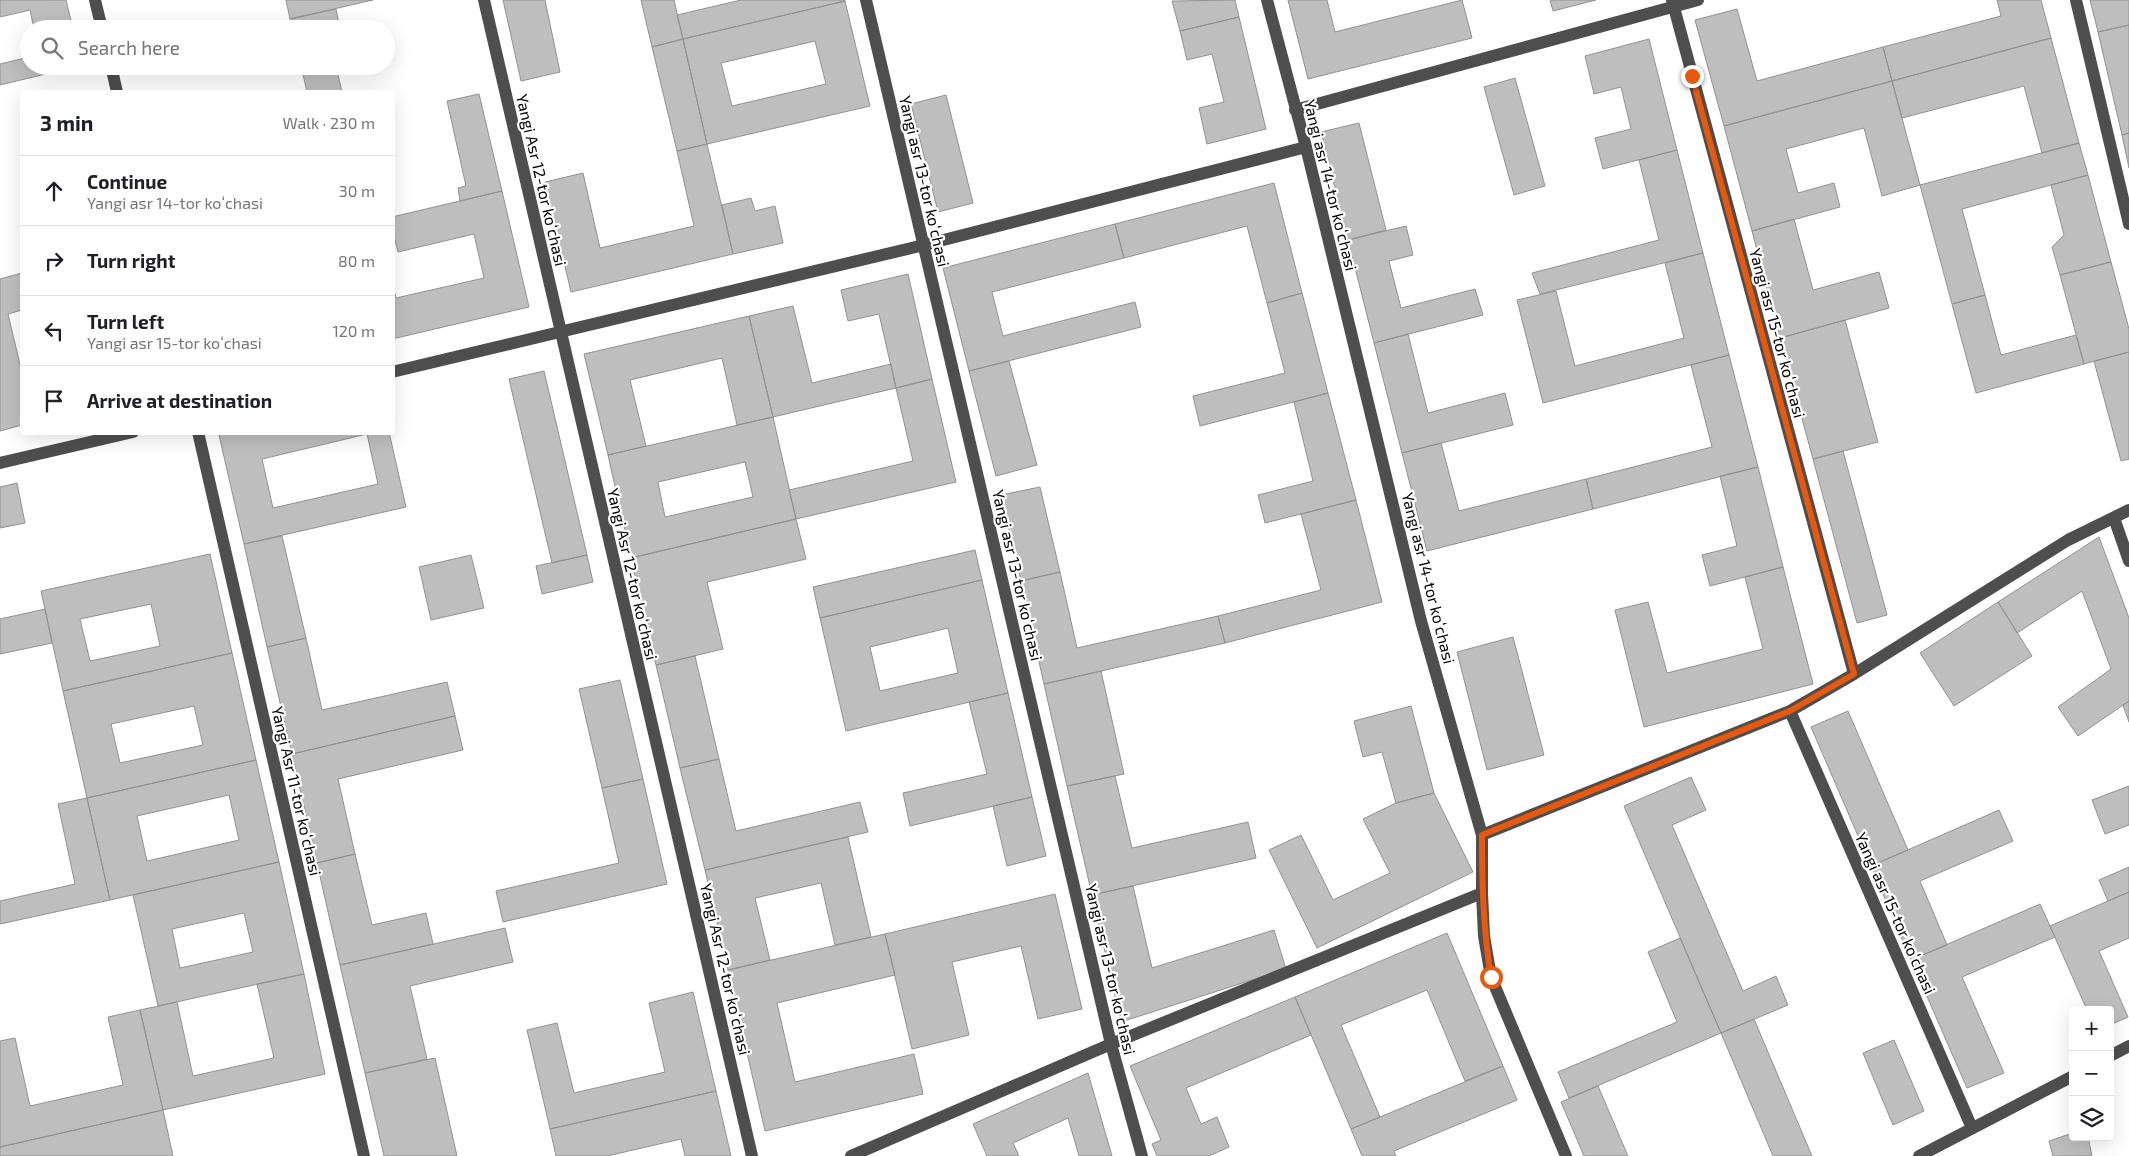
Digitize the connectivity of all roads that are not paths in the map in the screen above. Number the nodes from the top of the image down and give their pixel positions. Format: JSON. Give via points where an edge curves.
{"nodes":[{"id":1,"x":95,"y":0,"type":"edge"},
{"id":2,"x":484,"y":0,"type":"edge"},
{"id":3,"x":866,"y":0,"type":"edge"},
{"id":4,"x":1267,"y":0,"type":"edge"},
{"id":5,"x":1698,"y":0,"type":"edge"},
{"id":6,"x":2076,"y":0,"type":"edge"},
{"id":7,"x":1672,"y":4,"type":"edge"},
{"id":8,"x":100,"y":20,"type":"edge"},
{"id":9,"x":113,"y":75,"type":"edge"},
{"id":10,"x":117,"y":90,"type":"edge"},
{"id":11,"x":1296,"y":110,"type":"junction"},
{"id":12,"x":1306,"y":147,"type":"junction"},
{"id":13,"x":2129,"y":224,"type":"edge"},
{"id":14,"x":924,"y":245,"type":"junction"},
{"id":15,"x":560,"y":332,"type":"junction"},
{"id":16,"x":395,"y":371,"type":"edge"},
{"id":17,"x":120,"y":435,"type":"edge"},
{"id":18,"x":199,"y":435,"type":"edge"},
{"id":19,"x":0,"y":463,"type":"edge"},
{"id":20,"x":2129,"y":510,"type":"edge"},
{"id":21,"x":2114,"y":518,"type":"junction"},
{"id":22,"x":2129,"y":560,"type":"edge"},
{"id":23,"x":1854,"y":674,"type":"junction"},
{"id":24,"x":1790,"y":711,"type":"junction"},
{"id":25,"x":1482,"y":835,"type":"junction"},
{"id":26,"x":1482,"y":893,"type":"junction"},
{"id":27,"x":1111,"y":1044,"type":"junction"},
{"id":28,"x":2129,"y":1046,"type":"edge"},
{"id":29,"x":2114,"y":1054,"type":"edge"},
{"id":30,"x":2069,"y":1078,"type":"edge"},
{"id":31,"x":1972,"y":1128,"type":"junction"},
{"id":32,"x":364,"y":1156,"type":"edge"},
{"id":33,"x":752,"y":1156,"type":"edge"},
{"id":34,"x":851,"y":1156,"type":"edge"},
{"id":35,"x":1142,"y":1156,"type":"edge"},
{"id":36,"x":1566,"y":1156,"type":"edge"},
{"id":37,"x":1919,"y":1156,"type":"edge"}],
"edges":[{"from":1,"to":8,"type":"street"},
{"from":2,"to":15,"type":"street","name":"Yangi Asr 12-tor koʻchasi"},
{"from":3,"to":14,"type":"street","name":"Yangi asr 13-tor koʻchasi"},
{"from":4,"to":11,"type":"street","name":"Yangi asr 14-tor koʻchasi"},
{"from":5,"to":7,"type":"street"},
{"from":6,"to":13,"type":"street"},
{"from":7,"to":11,"type":"street"},
{"from":7,"to":23,"type":"street","name":"Yangi asr 15-tor koʻchasi"},
{"from":9,"to":10,"type":"street"},
{"from":11,"to":12,"type":"street","name":"Yangi asr 14-tor koʻchasi"},
{"from":12,"to":14,"type":"street"},
{"from":12,"to":25,"type":"street","name":"Yangi asr 14-tor koʻchasi","via":[[1421,621]]},
{"from":14,"to":15,"type":"street"},
{"from":14,"to":27,"type":"street","name":"Yangi asr 13-tor koʻchasi"},
{"from":15,"to":16,"type":"street"},
{"from":15,"to":33,"type":"street","name":"Yangi Asr 12-tor koʻchasi"},
{"from":17,"to":19,"type":"street"},
{"from":18,"to":32,"type":"street","name":"Yangi Asr 11-tor koʻchasi"},
{"from":20,"to":21,"type":"street"},
{"from":21,"to":22,"type":"street"},
{"from":21,"to":23,"type":"street","via":[[2068,540]]},
{"from":23,"to":24,"type":"street"},
{"from":24,"to":25,"type":"street"},
{"from":24,"to":31,"type":"street","name":"Yangi asr 15-tor koʻchasi"},
{"from":25,"to":26,"type":"street","name":"Yangi asr 14-tor koʻchasi"},
{"from":26,"to":27,"type":"street"},
{"from":26,"to":36,"type":"street","name":"Yangi asr 14-tor koʻchasi","via":[[1484,936],[1491,977]]},
{"from":27,"to":34,"type":"street"},
{"from":27,"to":35,"type":"street","name":"Yangi asr 13-tor koʻchasi"},
{"from":28,"to":29,"type":"street"},
{"from":30,"to":31,"type":"street"},
{"from":31,"to":37,"type":"street"}]}
